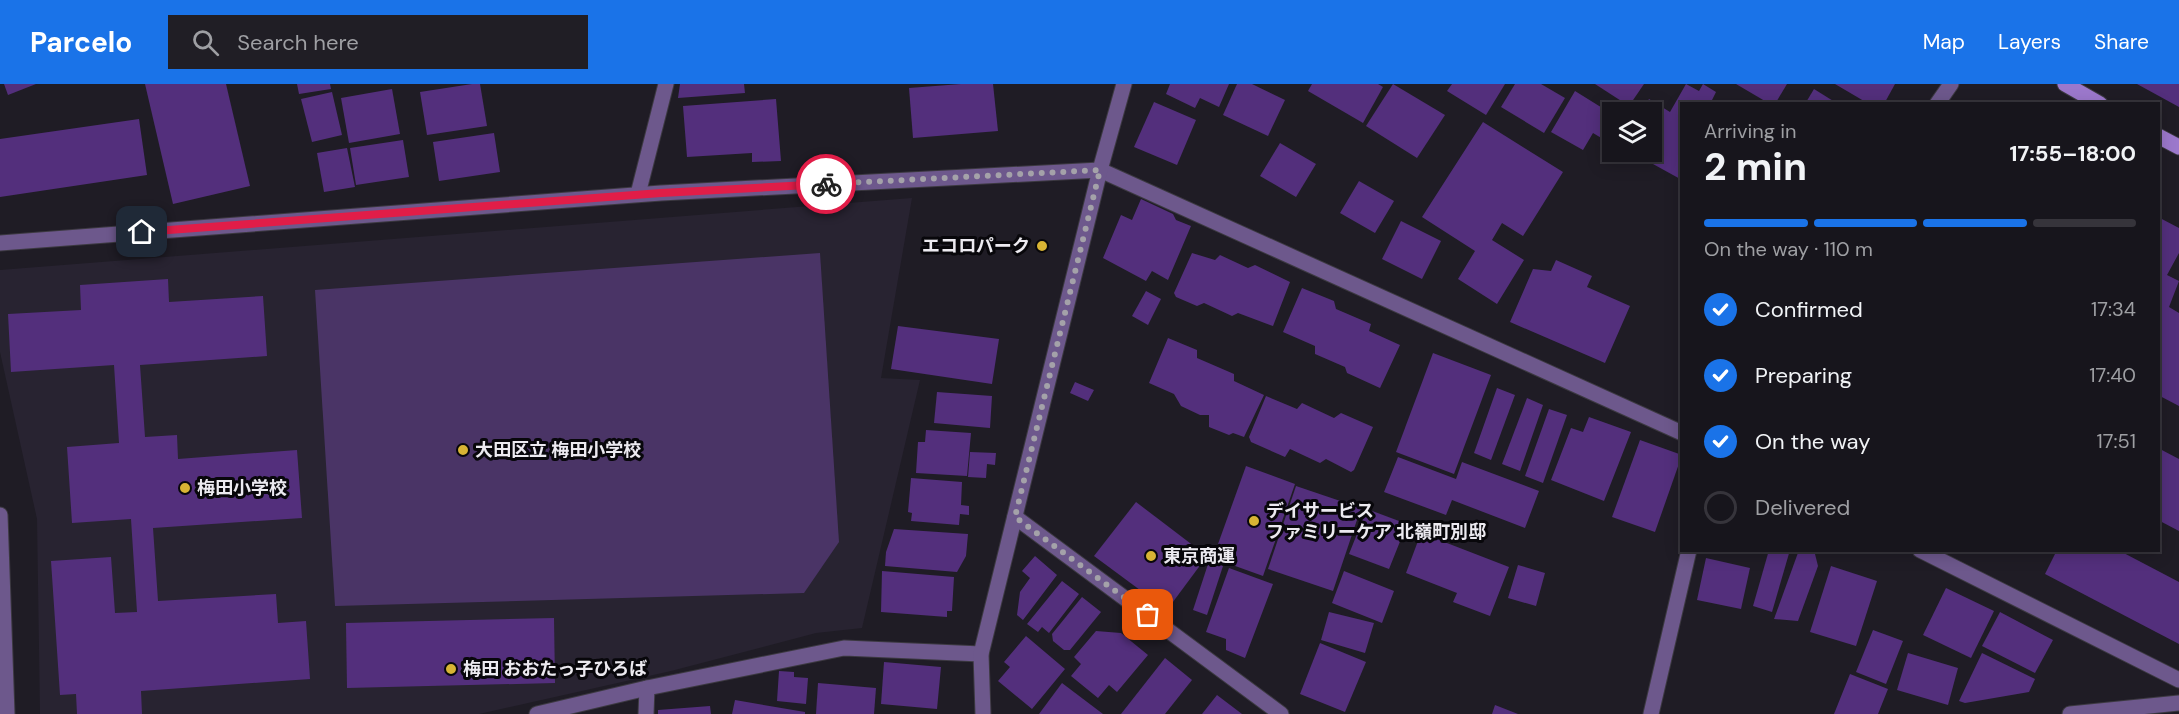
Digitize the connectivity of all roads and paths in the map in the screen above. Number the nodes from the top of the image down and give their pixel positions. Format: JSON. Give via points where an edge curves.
{"nodes":[{"id":1,"x":666,"y":84,"type":"edge"},
{"id":2,"x":1125,"y":84,"type":"edge"},
{"id":3,"x":1951,"y":84,"type":"edge"},
{"id":4,"x":2065,"y":84,"type":"edge"},
{"id":5,"x":1938,"y":102,"type":"edge"},
{"id":6,"x":2096,"y":102,"type":"edge"},
{"id":7,"x":2160,"y":136,"type":"edge"},
{"id":8,"x":2179,"y":147,"type":"edge"},
{"id":9,"x":1100,"y":170,"type":"junction"},
{"id":10,"x":638,"y":194,"type":"junction"},
{"id":11,"x":0,"y":243,"type":"edge"},
{"id":12,"x":1680,"y":432,"type":"edge"},
{"id":13,"x":0,"y":514,"type":"edge"},
{"id":14,"x":1015,"y":517,"type":"junction"},
{"id":15,"x":1689,"y":552,"type":"edge"},
{"id":16,"x":1924,"y":552,"type":"edge"},
{"id":17,"x":981,"y":654,"type":"junction"},
{"id":18,"x":2179,"y":680,"type":"edge"},
{"id":19,"x":647,"y":688,"type":"junction"},
{"id":20,"x":2179,"y":703,"type":"edge"},
{"id":21,"x":7,"y":714,"type":"edge"},
{"id":22,"x":537,"y":714,"type":"edge"},
{"id":23,"x":646,"y":714,"type":"edge"},
{"id":24,"x":984,"y":714,"type":"edge"},
{"id":25,"x":1281,"y":714,"type":"edge"},
{"id":26,"x":1651,"y":714,"type":"edge"},
{"id":27,"x":2070,"y":714,"type":"edge"}],
"edges":[{"from":1,"to":10,"type":"street"},
{"from":2,"to":9,"type":"street"},
{"from":3,"to":5,"type":"street"},
{"from":4,"to":6,"type":"street"},
{"from":7,"to":8,"type":"street"},
{"from":9,"to":10,"type":"street"},
{"from":9,"to":12,"type":"street"},
{"from":9,"to":14,"type":"street"},
{"from":10,"to":11,"type":"street"},
{"from":13,"to":21,"type":"street"},
{"from":14,"to":17,"type":"street"},
{"from":14,"to":25,"type":"street"},
{"from":15,"to":26,"type":"street"},
{"from":16,"to":18,"type":"street"},
{"from":17,"to":19,"type":"street","via":[[844,648]]},
{"from":17,"to":24,"type":"street"},
{"from":19,"to":22,"type":"street"},
{"from":19,"to":23,"type":"street"},
{"from":20,"to":27,"type":"street"}]}
